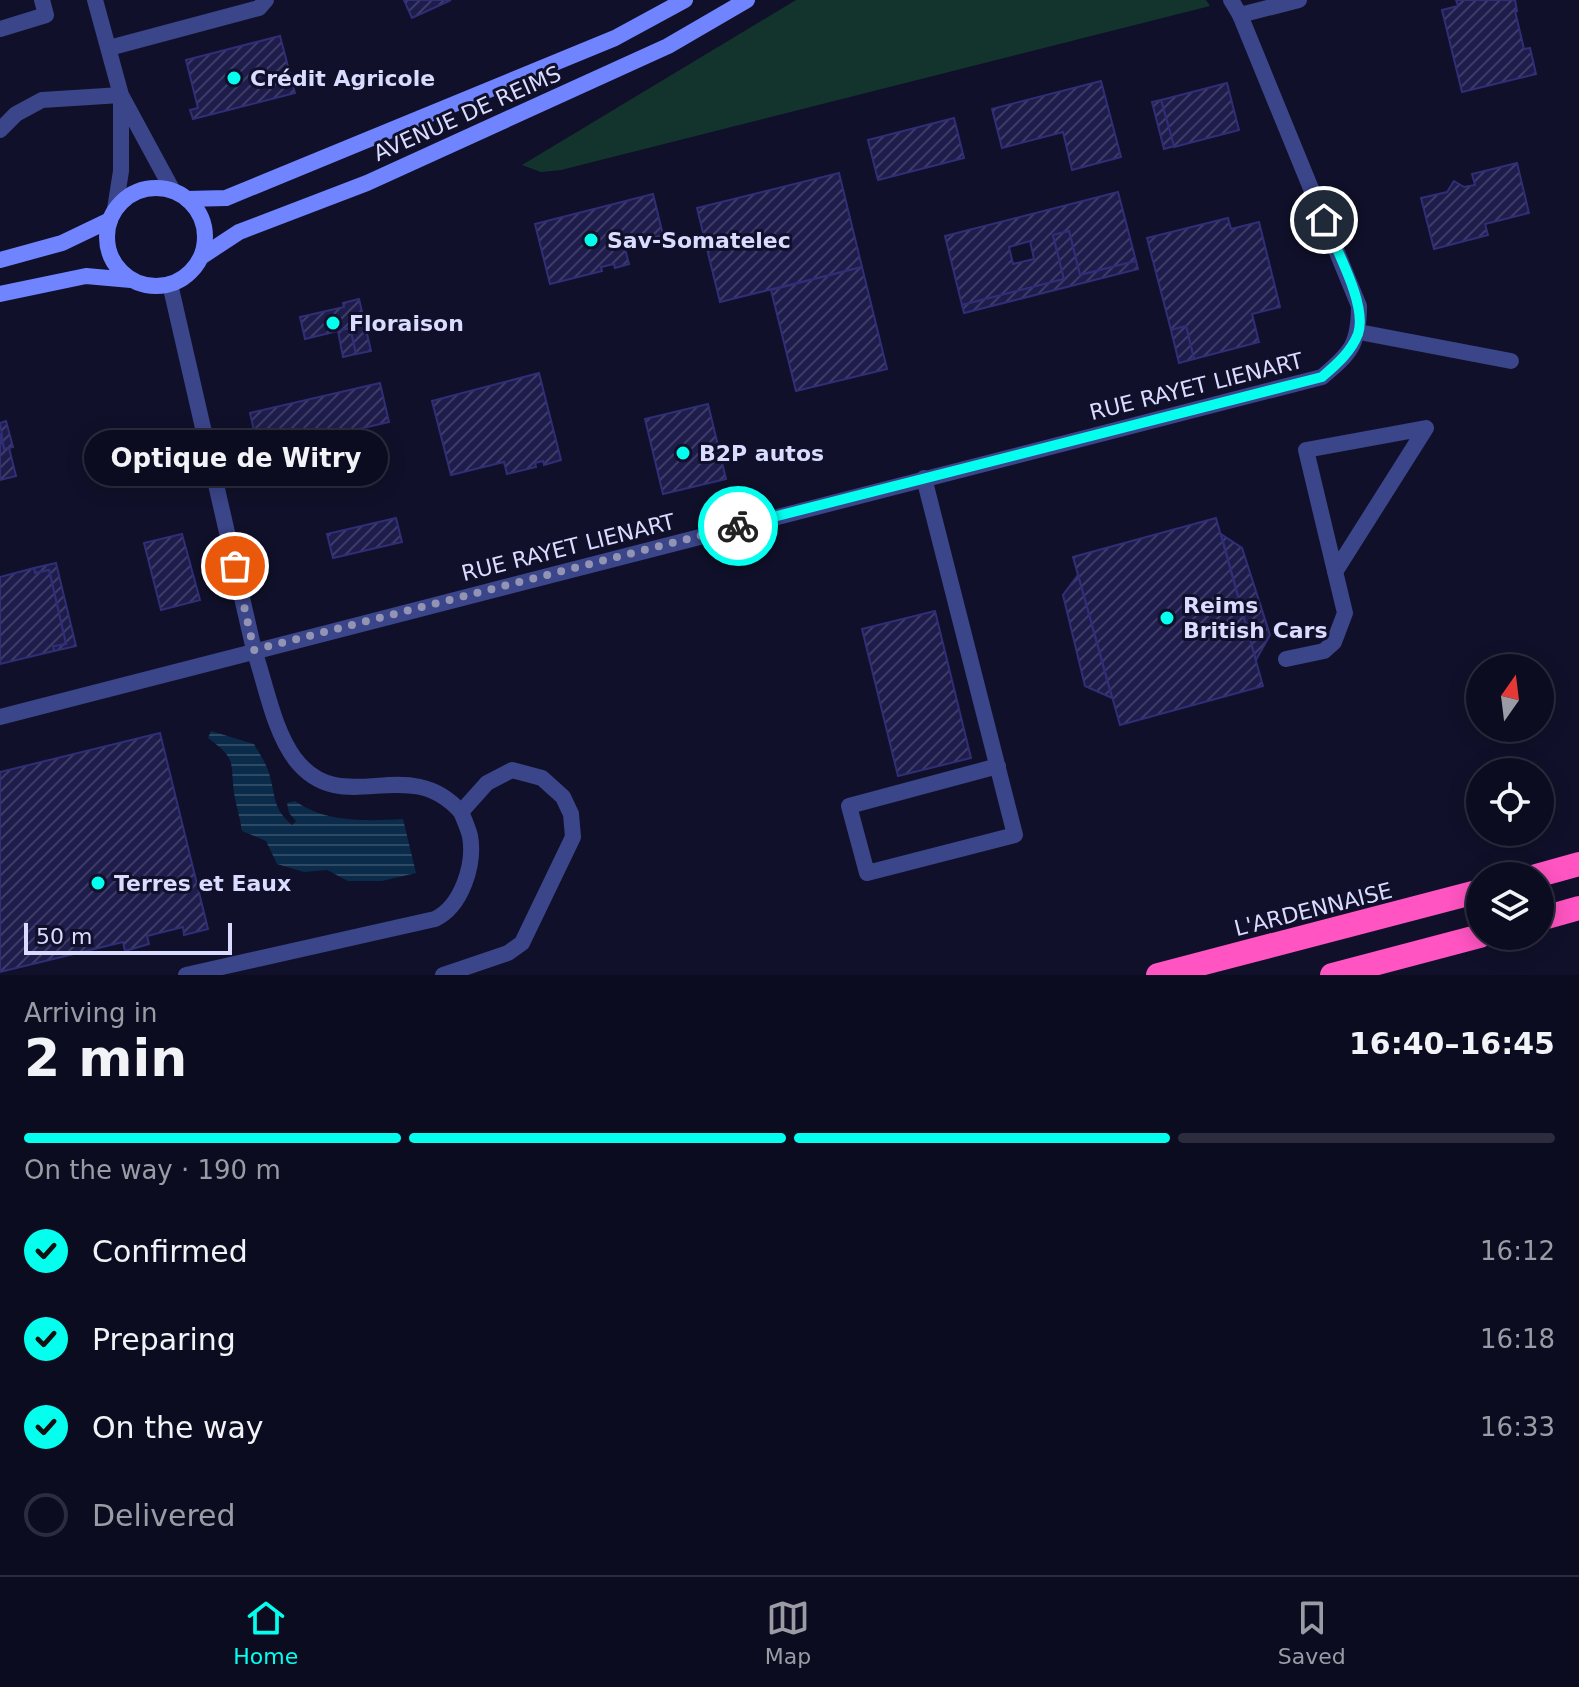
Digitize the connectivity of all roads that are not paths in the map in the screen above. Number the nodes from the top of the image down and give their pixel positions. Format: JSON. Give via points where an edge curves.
{"nodes":[{"id":1,"x":42,"y":0,"type":"edge"},
{"id":2,"x":95,"y":0,"type":"edge"},
{"id":3,"x":266,"y":0,"type":"edge"},
{"id":4,"x":685,"y":0,"type":"edge"},
{"id":5,"x":747,"y":0,"type":"edge"},
{"id":6,"x":1231,"y":0,"type":"edge"},
{"id":7,"x":1299,"y":0,"type":"edge"},
{"id":8,"x":1240,"y":15,"type":"junction"},
{"id":9,"x":0,"y":29,"type":"edge"},
{"id":10,"x":109,"y":48,"type":"junction"},
{"id":11,"x":121,"y":95,"type":"junction"},
{"id":12,"x":0,"y":130,"type":"edge"},
{"id":13,"x":180,"y":195,"type":"junction"},
{"id":14,"x":112,"y":215,"type":"junction"},
{"id":15,"x":201,"y":257,"type":"junction"},
{"id":16,"x":0,"y":260,"type":"edge"},
{"id":17,"x":131,"y":280,"type":"junction"},
{"id":18,"x":170,"y":284,"type":"junction"},
{"id":19,"x":0,"y":294,"type":"edge"},
{"id":20,"x":1359,"y":332,"type":"junction"},
{"id":21,"x":1511,"y":361,"type":"dead end"},
{"id":22,"x":924,"y":478,"type":"junction"},
{"id":23,"x":1335,"y":572,"type":"junction"},
{"id":24,"x":254,"y":650,"type":"junction"},
{"id":25,"x":1286,"y":659,"type":"dead end"},
{"id":26,"x":0,"y":717,"type":"edge"},
{"id":27,"x":998,"y":766,"type":"junction"},
{"id":28,"x":461,"y":812,"type":"junction"},
{"id":29,"x":1579,"y":864,"type":"edge"},
{"id":30,"x":1554,"y":871,"type":"edge"},
{"id":31,"x":1466,"y":895,"type":"edge"},
{"id":32,"x":1579,"y":908,"type":"edge"},
{"id":33,"x":1554,"y":915,"type":"edge"},
{"id":34,"x":1466,"y":940,"type":"edge"},
{"id":35,"x":186,"y":975,"type":"edge"},
{"id":36,"x":443,"y":975,"type":"edge"},
{"id":37,"x":1158,"y":975,"type":"edge"},
{"id":38,"x":1332,"y":975,"type":"edge"}],
"edges":[{"from":1,"to":9,"type":"street","via":[[46,15]]},
{"from":2,"to":10,"type":"street"},
{"from":3,"to":10,"type":"street","via":[[259,8]]},
{"from":4,"to":13,"type":"main road","name":"AVENUE DE REIMS","via":[[615,38],[226,198]]},
{"from":5,"to":15,"type":"main road","name":"AVENUE DE REIMS","via":[[668,46],[367,183],[239,232]]},
{"from":6,"to":8,"type":"street"},
{"from":7,"to":8,"type":"street"},
{"from":8,"to":20,"type":"street","via":[[1359,306]]},
{"from":10,"to":11,"type":"street"},
{"from":11,"to":12,"type":"street","via":[[42,100]]},
{"from":11,"to":13,"type":"street"},
{"from":11,"to":14,"type":"street","via":[[121,171]]},
{"from":13,"to":14,"type":"main road","name":"AVENUE DE REIMS","via":[[157,188],[141,190],[126,197]]},
{"from":13,"to":15,"type":"main road","via":[[198,211],[204,226]]},
{"from":14,"to":16,"type":"main road","name":"AVENUE DE REIMS","via":[[62,243]]},
{"from":14,"to":17,"type":"main road","via":[[109,253]]},
{"from":15,"to":18,"type":"main road","name":"AVENUE DE REIMS"},
{"from":17,"to":18,"type":"main road"},
{"from":17,"to":19,"type":"main road","via":[[86,276]]},
{"from":18,"to":24,"type":"street"},
{"from":20,"to":21,"type":"street"},
{"from":20,"to":22,"type":"street","name":"RUE RAYET LIENART","via":[[1343,359],[1322,377]]},
{"from":22,"to":24,"type":"street","name":"RUE RAYET LIENART"},
{"from":22,"to":27,"type":"street"},
{"from":23,"to":23,"type":"street","via":[[1306,450],[1426,428],[1401,467]]},
{"from":23,"to":25,"type":"street","via":[[1345,613],[1334,642],[1324,651]]},
{"from":24,"to":26,"type":"street","name":"RUE RAYET LIENART"},
{"from":24,"to":28,"type":"street","via":[[276,720],[307,772],[349,789],[386,784],[424,787]]},
{"from":27,"to":27,"type":"street","via":[[1015,835],[867,873],[849,806]]},
{"from":28,"to":35,"type":"street","via":[[470,835],[471,866],[443,915]]},
{"from":28,"to":36,"type":"street","via":[[487,783],[512,770],[542,778],[563,797],[573,837],[522,943],[508,953]]},
{"from":29,"to":30,"type":"highway"},
{"from":31,"to":37,"type":"highway","name":"L'ARDENNAISE"},
{"from":32,"to":33,"type":"highway"},
{"from":34,"to":38,"type":"highway"}]}
